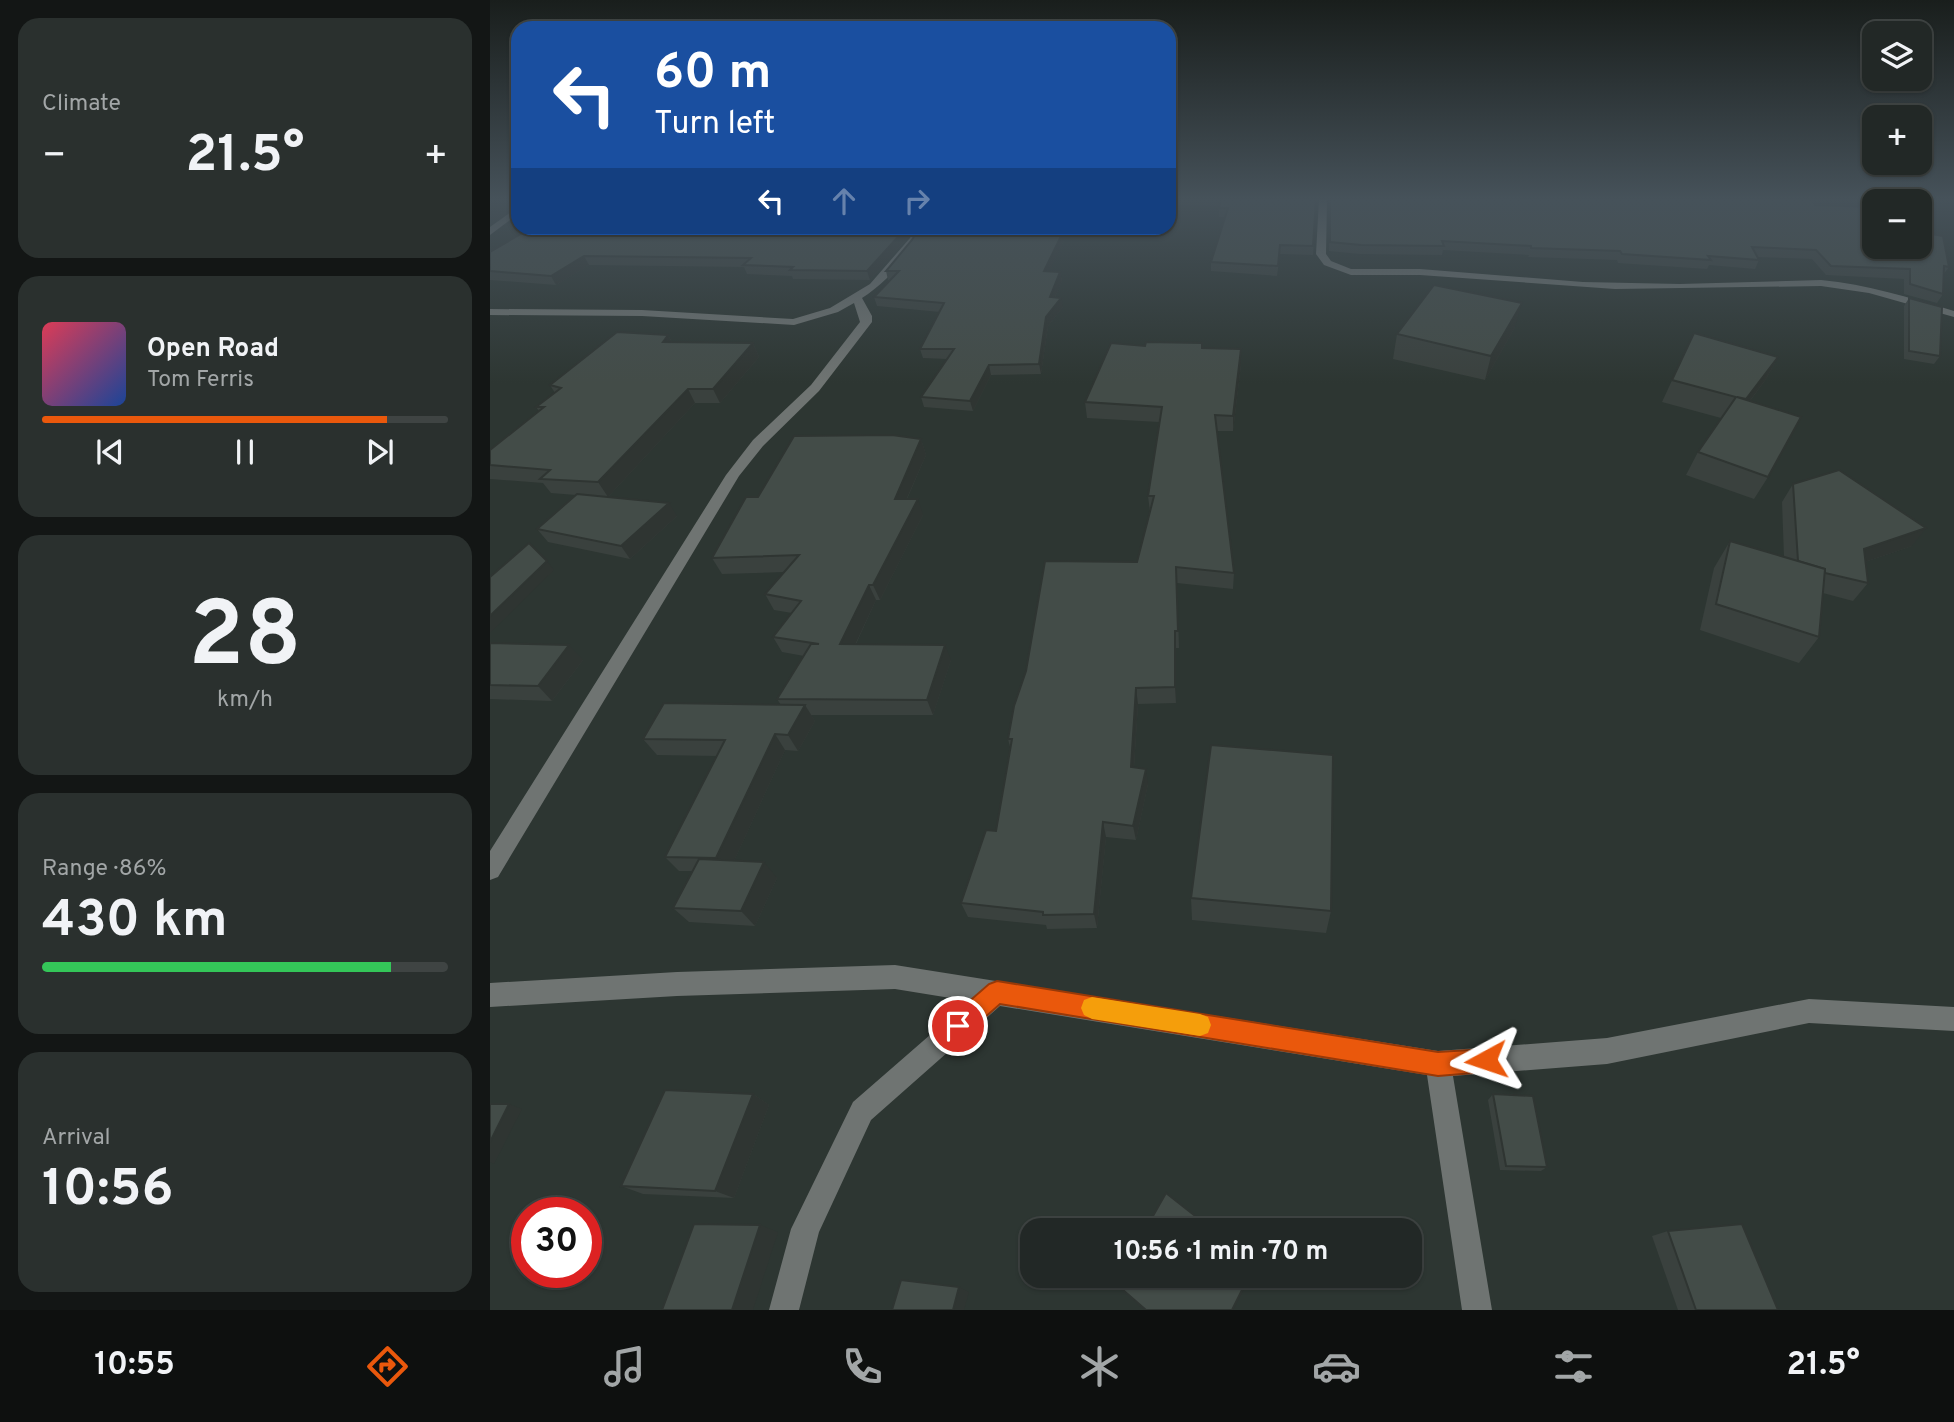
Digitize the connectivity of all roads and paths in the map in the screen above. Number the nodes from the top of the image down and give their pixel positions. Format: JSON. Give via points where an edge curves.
{"nodes":[{"id":1,"x":896,"y":260,"type":"edge"},
{"id":2,"x":1324,"y":260,"type":"edge"},
{"id":3,"x":857,"y":299,"type":"junction"},
{"id":4,"x":490,"y":312,"type":"edge"},
{"id":5,"x":1954,"y":314,"type":"edge"},
{"id":6,"x":490,"y":870,"type":"edge"},
{"id":7,"x":997,"y":992,"type":"junction"},
{"id":8,"x":490,"y":995,"type":"edge"},
{"id":9,"x":1954,"y":1019,"type":"edge"},
{"id":10,"x":1438,"y":1064,"type":"junction"},
{"id":11,"x":784,"y":1310,"type":"edge"},
{"id":12,"x":1477,"y":1310,"type":"edge"}],
"edges":[{"from":1,"to":3,"type":"street"},
{"from":2,"to":5,"type":"street","via":[[1339,270],[1362,272],[1400,270],[1649,287],[1831,285]]},
{"from":3,"to":4,"type":"street","via":[[794,322],[642,313]]},
{"from":3,"to":6,"type":"street","via":[[866,322],[815,388],[758,443],[733,475]]},
{"from":7,"to":8,"type":"street","via":[[895,977]]},
{"from":7,"to":10,"type":"street"},
{"from":7,"to":11,"type":"street","via":[[862,1111],[805,1229]]},
{"from":9,"to":10,"type":"street","via":[[1809,1011],[1607,1051]]},
{"from":10,"to":12,"type":"street"}]}
